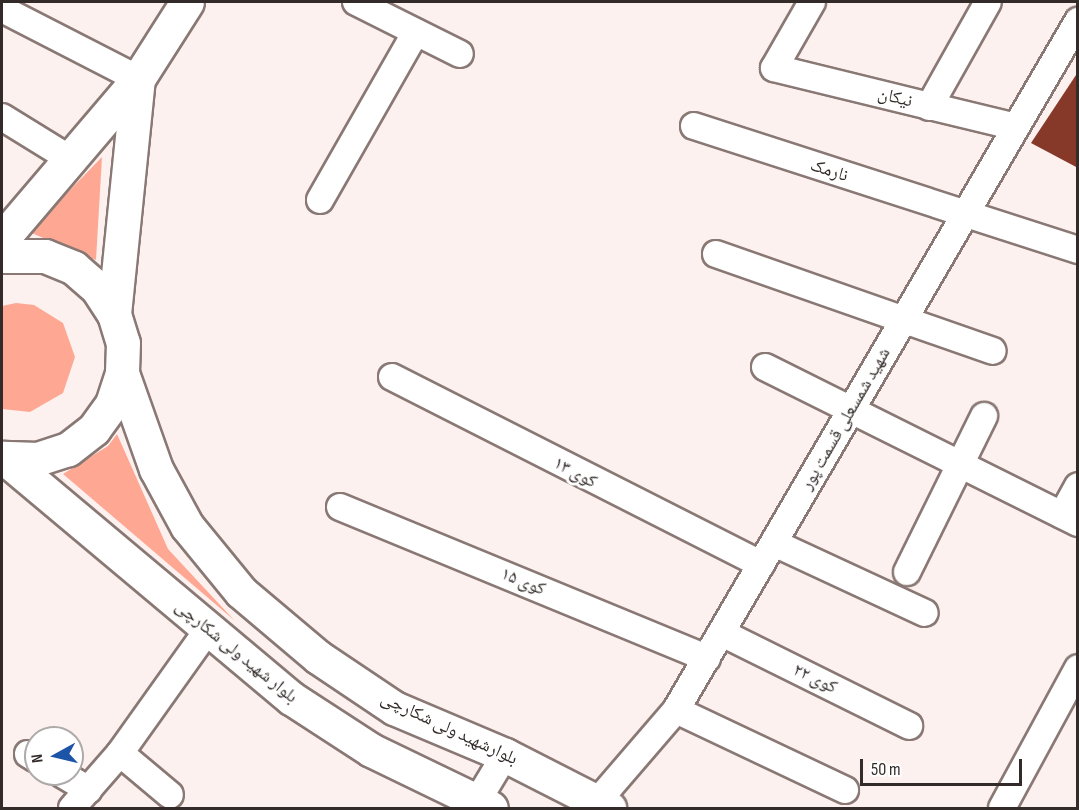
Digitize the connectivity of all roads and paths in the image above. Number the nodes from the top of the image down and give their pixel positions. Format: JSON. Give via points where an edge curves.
{"nodes":[{"id":1,"x":187,"y":2,"type":"edge"},
{"id":2,"x":356,"y":2,"type":"edge"},
{"id":3,"x":812,"y":2,"type":"edge"},
{"id":4,"x":988,"y":2,"type":"edge"},
{"id":5,"x":2,"y":9,"type":"edge"},
{"id":6,"x":1077,"y":21,"type":"edge"},
{"id":7,"x":416,"y":32,"type":"junction"},
{"id":8,"x":460,"y":54,"type":"dead end"},
{"id":9,"x":138,"y":79,"type":"junction"},
{"id":10,"x":929,"y":107,"type":"junction"},
{"id":11,"x":2,"y":117,"type":"edge"},
{"id":12,"x":694,"y":126,"type":"dead end"},
{"id":13,"x":1016,"y":127,"type":"junction"},
{"id":14,"x":70,"y":159,"type":"junction"},
{"id":15,"x":320,"y":200,"type":"dead end"},
{"id":16,"x":965,"y":215,"type":"junction"},
{"id":17,"x":2,"y":239,"type":"edge"},
{"id":18,"x":1077,"y":250,"type":"edge"},
{"id":19,"x":716,"y":254,"type":"dead end"},
{"id":20,"x":2,"y":256,"type":"edge"},
{"id":21,"x":114,"y":314,"type":"junction"},
{"id":22,"x":904,"y":319,"type":"junction"},
{"id":23,"x":993,"y":351,"type":"dead end"},
{"id":24,"x":765,"y":367,"type":"dead end"},
{"id":25,"x":123,"y":373,"type":"junction"},
{"id":26,"x":392,"y":377,"type":"dead end"},
{"id":27,"x":852,"y":410,"type":"junction"},
{"id":28,"x":984,"y":416,"type":"dead end"},
{"id":29,"x":4,"y":459,"type":"edge"},
{"id":30,"x":958,"y":466,"type":"junction"},
{"id":31,"x":1077,"y":486,"type":"edge"},
{"id":32,"x":340,"y":507,"type":"dead end"},
{"id":33,"x":1070,"y":519,"type":"edge"},
{"id":34,"x":767,"y":554,"type":"junction"},
{"id":35,"x":907,"y":572,"type":"dead end"},
{"id":36,"x":926,"y":613,"type":"dead end"},
{"id":37,"x":207,"y":631,"type":"junction"},
{"id":38,"x":722,"y":633,"type":"junction"},
{"id":39,"x":707,"y":658,"type":"junction"},
{"id":40,"x":1077,"y":668,"type":"edge"},
{"id":41,"x":676,"y":710,"type":"junction"},
{"id":42,"x":909,"y":726,"type":"dead end"},
{"id":43,"x":120,"y":753,"type":"junction"},
{"id":44,"x":506,"y":755,"type":"junction"},
{"id":45,"x":71,"y":786,"type":"edge"},
{"id":46,"x":845,"y":790,"type":"dead end"},
{"id":47,"x":170,"y":795,"type":"dead end"},
{"id":48,"x":80,"y":799,"type":"edge"},
{"id":49,"x":480,"y":806,"type":"edge"},
{"id":50,"x":602,"y":806,"type":"edge"},
{"id":51,"x":1002,"y":808,"type":"edge"}],
"edges":[{"from":1,"to":9,"type":"main road"},
{"from":2,"to":7,"type":"street"},
{"from":3,"to":10,"type":"street","name":"نیکان","via":[[774,68]]},
{"from":4,"to":10,"type":"street"},
{"from":5,"to":9,"type":"street"},
{"from":6,"to":13,"type":"street","name":"شهید شمسعلی قسمت پور"},
{"from":7,"to":8,"type":"street"},
{"from":7,"to":15,"type":"street"},
{"from":9,"to":14,"type":"main road"},
{"from":9,"to":21,"type":"main road"},
{"from":10,"to":13,"type":"street","name":"نیکان"},
{"from":11,"to":14,"type":"street"},
{"from":12,"to":16,"type":"street","name":"نارمک"},
{"from":13,"to":16,"type":"street","name":"شهید شمسعلی قسمت پور"},
{"from":14,"to":17,"type":"main road"},
{"from":16,"to":18,"type":"street","name":"نارمک"},
{"from":16,"to":22,"type":"street","name":"شهید شمسعلی قسمت پور"},
{"from":19,"to":22,"type":"street"},
{"from":20,"to":21,"type":"main road","via":[[45,256],[74,268],[98,288]]},
{"from":21,"to":25,"type":"main road","name":"بلوارشهید ولی شکارچی"},
{"from":22,"to":23,"type":"street"},
{"from":22,"to":27,"type":"street","name":"شهید شمسعلی قسمت پور"},
{"from":24,"to":27,"type":"street"},
{"from":25,"to":29,"type":"main road","via":[[112,404],[94,429],[68,448],[38,459]]},
{"from":25,"to":44,"type":"main road","name":"بلوارشهید ولی شکارچی","via":[[156,469],[187,526],[241,592],[318,657],[394,708]]},
{"from":26,"to":34,"type":"street","name":"کوی ۱۳"},
{"from":27,"to":30,"type":"street"},
{"from":27,"to":34,"type":"street","name":"شهید شمسعلی قسمت پور"},
{"from":28,"to":30,"type":"street"},
{"from":29,"to":37,"type":"main road","name":"بلوار شهید ولی شکارچی"},
{"from":30,"to":33,"type":"street"},
{"from":30,"to":35,"type":"street"},
{"from":31,"to":33,"type":"street"},
{"from":32,"to":39,"type":"street","name":"کوی ۱۵"},
{"from":34,"to":36,"type":"street","name":"کوی ۱۳"},
{"from":34,"to":38,"type":"street","name":"شهید شمسعلی قسمت پور"},
{"from":37,"to":43,"type":"street"},
{"from":37,"to":49,"type":"main road","name":"بلوار شهید ولی شکارچی","via":[[291,698],[371,750]]},
{"from":38,"to":39,"type":"street","name":"شهید شمسعلی قسمت پور"},
{"from":38,"to":42,"type":"street","name":"کوی ۲۲"},
{"from":39,"to":41,"type":"street","name":"شهید شمسعلی قسمت پور"},
{"from":40,"to":51,"type":"street"},
{"from":41,"to":46,"type":"street"},
{"from":41,"to":50,"type":"street","name":"شهید شمسعلی قسمت پور"},
{"from":43,"to":47,"type":"street"},
{"from":43,"to":48,"type":"street"},
{"from":44,"to":49,"type":"street"},
{"from":44,"to":50,"type":"main road","name":"بلوارشهید ولی شکارچی"},
{"from":45,"to":48,"type":"street"}]}
